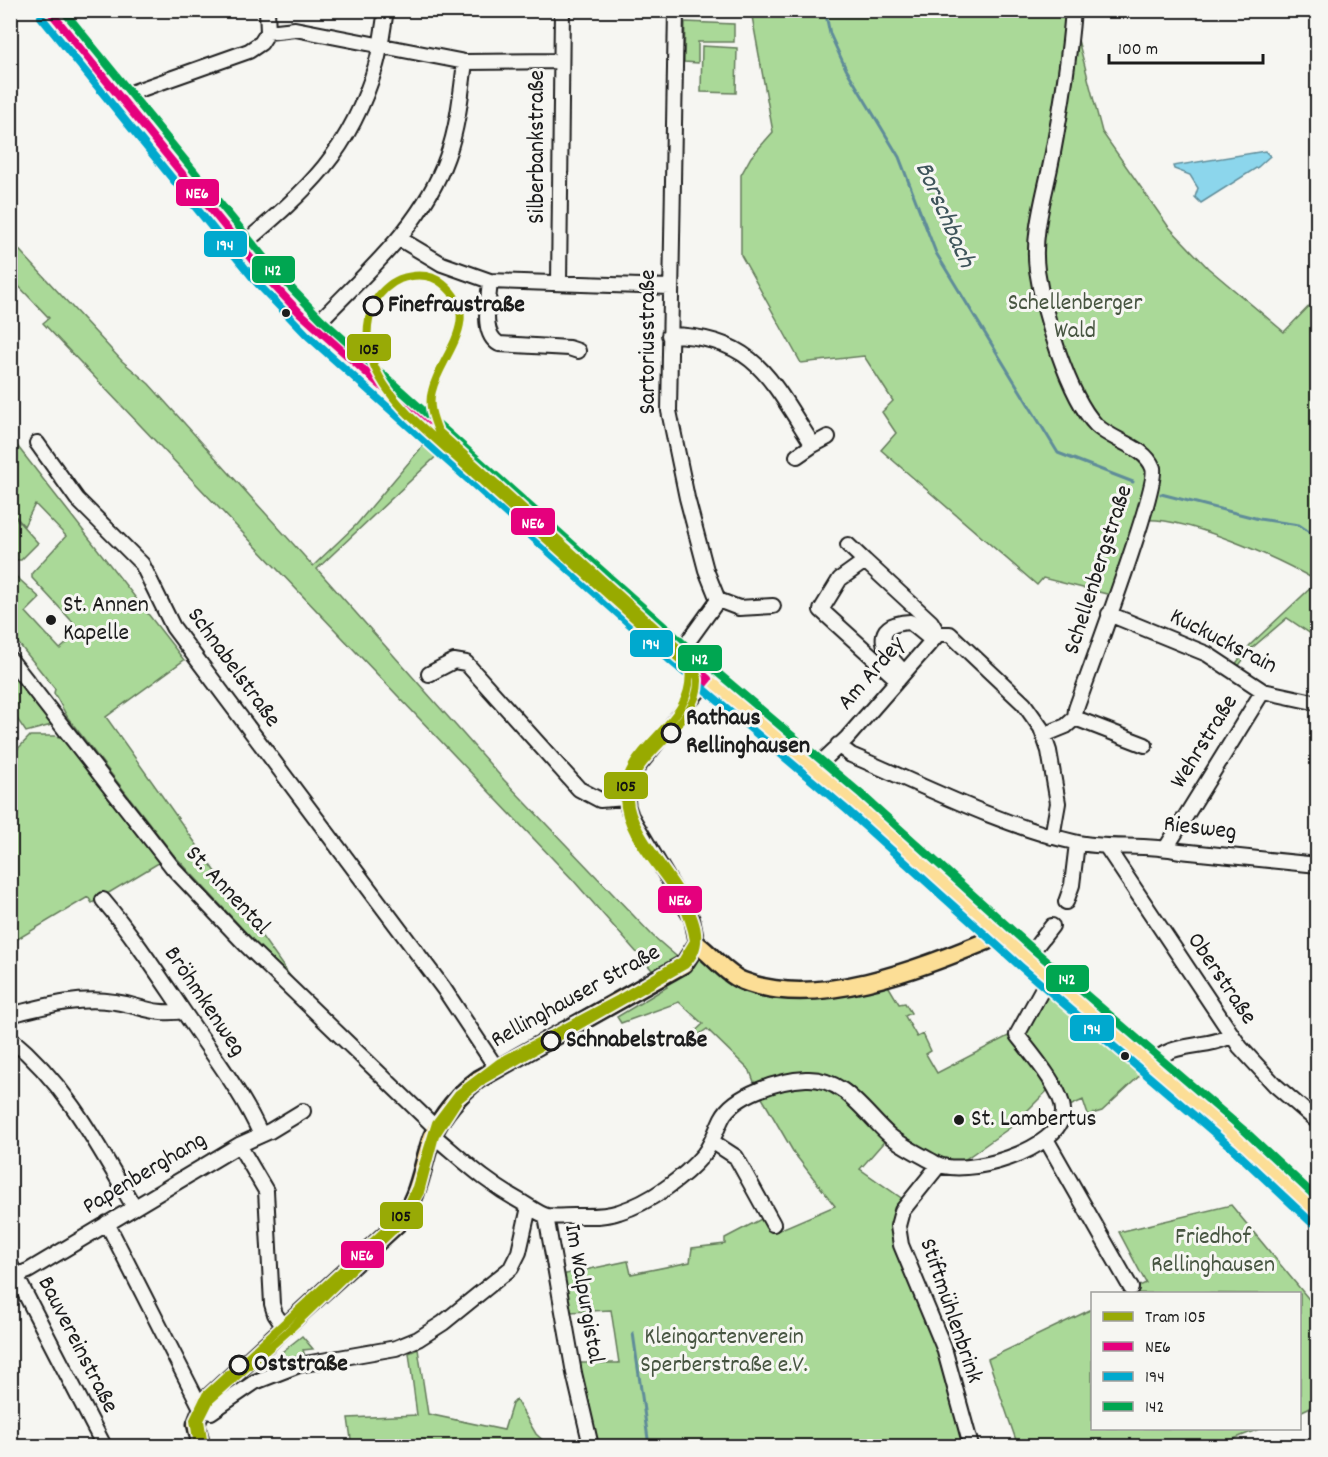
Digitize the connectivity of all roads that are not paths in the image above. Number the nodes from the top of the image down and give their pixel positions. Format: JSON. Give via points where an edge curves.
{"nodes":[{"id":1,"x":49,"y":10,"type":"edge"},
{"id":2,"x":267,"y":10,"type":"edge"},
{"id":3,"x":386,"y":10,"type":"edge"},
{"id":4,"x":562,"y":10,"type":"edge"},
{"id":5,"x":676,"y":10,"type":"edge"},
{"id":6,"x":1073,"y":10,"type":"edge"},
{"id":7,"x":268,"y":32,"type":"junction"},
{"id":8,"x":380,"y":45,"type":"junction"},
{"id":9,"x":561,"y":61,"type":"junction"},
{"id":10,"x":465,"y":62,"type":"junction"},
{"id":11,"x":119,"y":97,"type":"junction"},
{"id":12,"x":400,"y":239,"type":"junction"},
{"id":13,"x":241,"y":246,"type":"junction"},
{"id":14,"x":490,"y":281,"type":"junction"},
{"id":15,"x":560,"y":283,"type":"junction"},
{"id":16,"x":670,"y":287,"type":"junction"},
{"id":17,"x":314,"y":327,"type":"junction"},
{"id":18,"x":669,"y":335,"type":"junction"},
{"id":19,"x":578,"y":351,"type":"dead end"},
{"id":20,"x":828,"y":437,"type":"dead end"},
{"id":21,"x":37,"y":443,"type":"dead end"},
{"id":22,"x":813,"y":445,"type":"junction"},
{"id":23,"x":796,"y":456,"type":"dead end"},
{"id":24,"x":848,"y":545,"type":"dead end"},
{"id":25,"x":865,"y":561,"type":"junction"},
{"id":26,"x":718,"y":600,"type":"junction"},
{"id":27,"x":773,"y":606,"type":"dead end"},
{"id":28,"x":1109,"y":615,"type":"junction"},
{"id":29,"x":935,"y":637,"type":"junction"},
{"id":30,"x":679,"y":654,"type":"junction"},
{"id":31,"x":10,"y":659,"type":"edge"},
{"id":32,"x":429,"y":674,"type":"dead end"},
{"id":33,"x":901,"y":676,"type":"junction"},
{"id":34,"x":708,"y":679,"type":"junction"},
{"id":35,"x":1263,"y":691,"type":"junction"},
{"id":36,"x":1317,"y":703,"type":"edge"},
{"id":37,"x":1075,"y":718,"type":"junction"},
{"id":38,"x":1044,"y":735,"type":"junction"},
{"id":39,"x":838,"y":745,"type":"junction"},
{"id":40,"x":1145,"y":745,"type":"dead end"},
{"id":41,"x":814,"y":769,"type":"junction"},
{"id":42,"x":626,"y":798,"type":"junction"},
{"id":43,"x":1052,"y":837,"type":"junction"},
{"id":44,"x":1077,"y":843,"type":"junction"},
{"id":45,"x":1106,"y":846,"type":"junction"},
{"id":46,"x":1166,"y":848,"type":"junction"},
{"id":47,"x":1317,"y":865,"type":"edge"},
{"id":48,"x":103,"y":900,"type":"dead end"},
{"id":49,"x":1066,"y":902,"type":"dead end"},
{"id":50,"x":1052,"y":926,"type":"dead end"},
{"id":51,"x":998,"y":931,"type":"junction"},
{"id":52,"x":697,"y":944,"type":"junction"},
{"id":53,"x":1026,"y":958,"type":"junction"},
{"id":54,"x":1049,"y":977,"type":"junction"},
{"id":55,"x":183,"y":1011,"type":"junction"},
{"id":56,"x":10,"y":1015,"type":"edge"},
{"id":57,"x":1232,"y":1035,"type":"junction"},
{"id":58,"x":10,"y":1038,"type":"edge"},
{"id":59,"x":1151,"y":1065,"type":"junction"},
{"id":60,"x":497,"y":1069,"type":"junction"},
{"id":61,"x":303,"y":1111,"type":"dead end"},
{"id":62,"x":1317,"y":1122,"type":"edge"},
{"id":63,"x":435,"y":1132,"type":"junction"},
{"id":64,"x":261,"y":1135,"type":"junction"},
{"id":65,"x":1046,"y":1139,"type":"junction"},
{"id":66,"x":713,"y":1142,"type":"junction"},
{"id":67,"x":239,"y":1144,"type":"junction"},
{"id":68,"x":939,"y":1165,"type":"junction"},
{"id":69,"x":134,"y":1207,"type":"junction"},
{"id":70,"x":529,"y":1207,"type":"junction"},
{"id":71,"x":1317,"y":1214,"type":"edge"},
{"id":72,"x":546,"y":1216,"type":"junction"},
{"id":73,"x":106,"y":1222,"type":"junction"},
{"id":74,"x":773,"y":1224,"type":"dead end"},
{"id":75,"x":12,"y":1272,"type":"edge"},
{"id":76,"x":1131,"y":1288,"type":"dead end"},
{"id":77,"x":285,"y":1329,"type":"junction"},
{"id":78,"x":201,"y":1408,"type":"junction"},
{"id":79,"x":104,"y":1446,"type":"edge"},
{"id":80,"x":200,"y":1446,"type":"edge"},
{"id":81,"x":591,"y":1446,"type":"edge"},
{"id":82,"x":971,"y":1446,"type":"edge"}],
"edges":[{"from":1,"to":11,"type":"main road"},
{"from":2,"to":7,"type":"street"},
{"from":3,"to":8,"type":"street"},
{"from":4,"to":9,"type":"street","name":"Silberbankstraße"},
{"from":5,"to":16,"type":"street","name":"Sartoriusstraße"},
{"from":6,"to":28,"type":"street","name":"Schellenbergstraße","via":[[1062,99],[1038,228],[1038,273],[1058,349],[1082,407],[1104,432],[1138,451],[1154,471],[1145,511]]},
{"from":7,"to":8,"type":"street","via":[[295,29]]},
{"from":7,"to":11,"type":"street","via":[[249,51]]},
{"from":8,"to":10,"type":"street"},
{"from":8,"to":13,"type":"street","via":[[365,97],[340,148],[306,189]]},
{"from":9,"to":10,"type":"street"},
{"from":9,"to":15,"type":"street","name":"Silberbankstraße"},
{"from":10,"to":12,"type":"street","via":[[458,117],[447,158],[432,191]]},
{"from":11,"to":13,"type":"main road"},
{"from":12,"to":14,"type":"street","via":[[442,264]]},
{"from":12,"to":17,"type":"street"},
{"from":13,"to":17,"type":"main road"},
{"from":14,"to":15,"type":"street"},
{"from":14,"to":19,"type":"street","via":[[488,333],[492,340],[499,344]]},
{"from":15,"to":16,"type":"street"},
{"from":16,"to":18,"type":"street","name":"Sartoriusstraße"},
{"from":17,"to":30,"type":"main road"},
{"from":18,"to":22,"type":"street","via":[[707,337],[740,351],[765,372]]},
{"from":18,"to":26,"type":"street","name":"Sartoriusstraße","via":[[668,393],[674,444],[706,570]]},
{"from":20,"to":22,"type":"street"},
{"from":21,"to":60,"type":"street","name":"Schnabelstraße","via":[[77,499],[142,564],[173,627],[444,989]]},
{"from":22,"to":23,"type":"street"},
{"from":24,"to":25,"type":"street"},
{"from":25,"to":29,"type":"street","via":[[931,622]]},
{"from":25,"to":33,"type":"street","via":[[840,579],[821,610]]},
{"from":26,"to":27,"type":"street","via":[[739,608]]},
{"from":26,"to":30,"type":"street"},
{"from":28,"to":35,"type":"street","name":"Kuckucksrain","via":[[1207,654]]},
{"from":28,"to":37,"type":"street","name":"Schellenbergstraße"},
{"from":29,"to":33,"type":"street","name":"Am Ardey"},
{"from":29,"to":33,"type":"street","via":[[910,622],[891,626],[884,635],[884,646]]},
{"from":29,"to":38,"type":"street","via":[[950,634],[1024,704]]},
{"from":30,"to":34,"type":"main road"},
{"from":31,"to":63,"type":"street","name":"St. Annental","via":[[174,868]]},
{"from":32,"to":42,"type":"street","via":[[454,661],[466,663],[579,789],[600,800]]},
{"from":33,"to":39,"type":"street","name":"Am Ardey"},
{"from":34,"to":41,"type":"main road"},
{"from":34,"to":42,"type":"street","via":[[637,768]]},
{"from":35,"to":36,"type":"street","name":"Kuckucksrain"},
{"from":35,"to":46,"type":"street","name":"Wehrstraße"},
{"from":37,"to":38,"type":"street"},
{"from":37,"to":40,"type":"street"},
{"from":38,"to":43,"type":"street","via":[[1058,803]]},
{"from":39,"to":41,"type":"street","name":"Am Ardey"},
{"from":39,"to":43,"type":"street","via":[[851,755]]},
{"from":41,"to":51,"type":"main road"},
{"from":42,"to":52,"type":"street","via":[[631,816],[692,919]]},
{"from":43,"to":44,"type":"street"},
{"from":44,"to":45,"type":"street","name":"Riesweg"},
{"from":44,"to":49,"type":"street","via":[[1077,861]]},
{"from":45,"to":46,"type":"street","name":"Riesweg"},
{"from":45,"to":57,"type":"street","name":"Oberstraße"},
{"from":46,"to":47,"type":"street","name":"Riesweg"},
{"from":48,"to":55,"type":"street","name":"Bröhmkenweg"},
{"from":50,"to":53,"type":"street"},
{"from":51,"to":52,"type":"main road","via":[[987,941],[861,985],[783,991],[742,981]]},
{"from":51,"to":53,"type":"main road"},
{"from":52,"to":60,"type":"main road","name":"Rellinghauser Straße","via":[[684,964]]},
{"from":53,"to":54,"type":"main road"},
{"from":54,"to":59,"type":"main road"},
{"from":54,"to":65,"type":"street","via":[[1017,1035],[1051,1083],[1063,1110],[1063,1116]]},
{"from":55,"to":56,"type":"street","via":[[165,1014],[117,1002],[74,1000]]},
{"from":55,"to":64,"type":"street","name":"Bröhmkenweg","via":[[254,1118]]},
{"from":57,"to":59,"type":"street","via":[[1219,1043],[1158,1056]]},
{"from":57,"to":62,"type":"street","name":"Oberstraße","via":[[1262,1072]]},
{"from":58,"to":69,"type":"street","via":[[63,1090]]},
{"from":59,"to":71,"type":"main road"},
{"from":60,"to":63,"type":"main road","name":"Rellinghauser Straße","via":[[467,1088]]},
{"from":61,"to":64,"type":"street","name":"Papenberghang"},
{"from":63,"to":70,"type":"street","name":"Im Walpurgistal","via":[[472,1171]]},
{"from":63,"to":77,"type":"main road","name":"Rellinghauser Straße","via":[[420,1186],[405,1215]]},
{"from":64,"to":67,"type":"street","name":"Papenberghang"},
{"from":65,"to":68,"type":"street","via":[[1030,1150],[988,1164]]},
{"from":65,"to":76,"type":"street"},
{"from":66,"to":68,"type":"street","via":[[723,1116],[734,1104],[783,1082],[818,1080],[850,1094],[890,1137]]},
{"from":66,"to":72,"type":"street","via":[[683,1174],[628,1209],[608,1215]]},
{"from":66,"to":74,"type":"street","via":[[736,1157]]},
{"from":67,"to":69,"type":"street","name":"Papenberghang"},
{"from":67,"to":77,"type":"street","via":[[266,1191],[272,1304]]},
{"from":68,"to":82,"type":"street","name":"Stiftmühlenbrink","via":[[902,1210],[898,1226],[901,1245],[944,1348]]},
{"from":69,"to":73,"type":"street","name":"Papenberghang"},
{"from":70,"to":72,"type":"street","name":"Im Walpurgistal"},
{"from":70,"to":78,"type":"street","via":[[519,1252],[506,1275],[418,1339],[376,1354],[298,1365],[255,1382],[215,1411]]},
{"from":72,"to":81,"type":"street","name":"Im Walpurgistal"},
{"from":73,"to":75,"type":"street","name":"Papenberghang"},
{"from":73,"to":78,"type":"street"},
{"from":75,"to":79,"type":"street","name":"Bauvereinstraße"},
{"from":77,"to":78,"type":"main road","name":"Rellinghauser Straße","via":[[210,1395]]},
{"from":78,"to":80,"type":"main road","via":[[196,1430]]}]}
